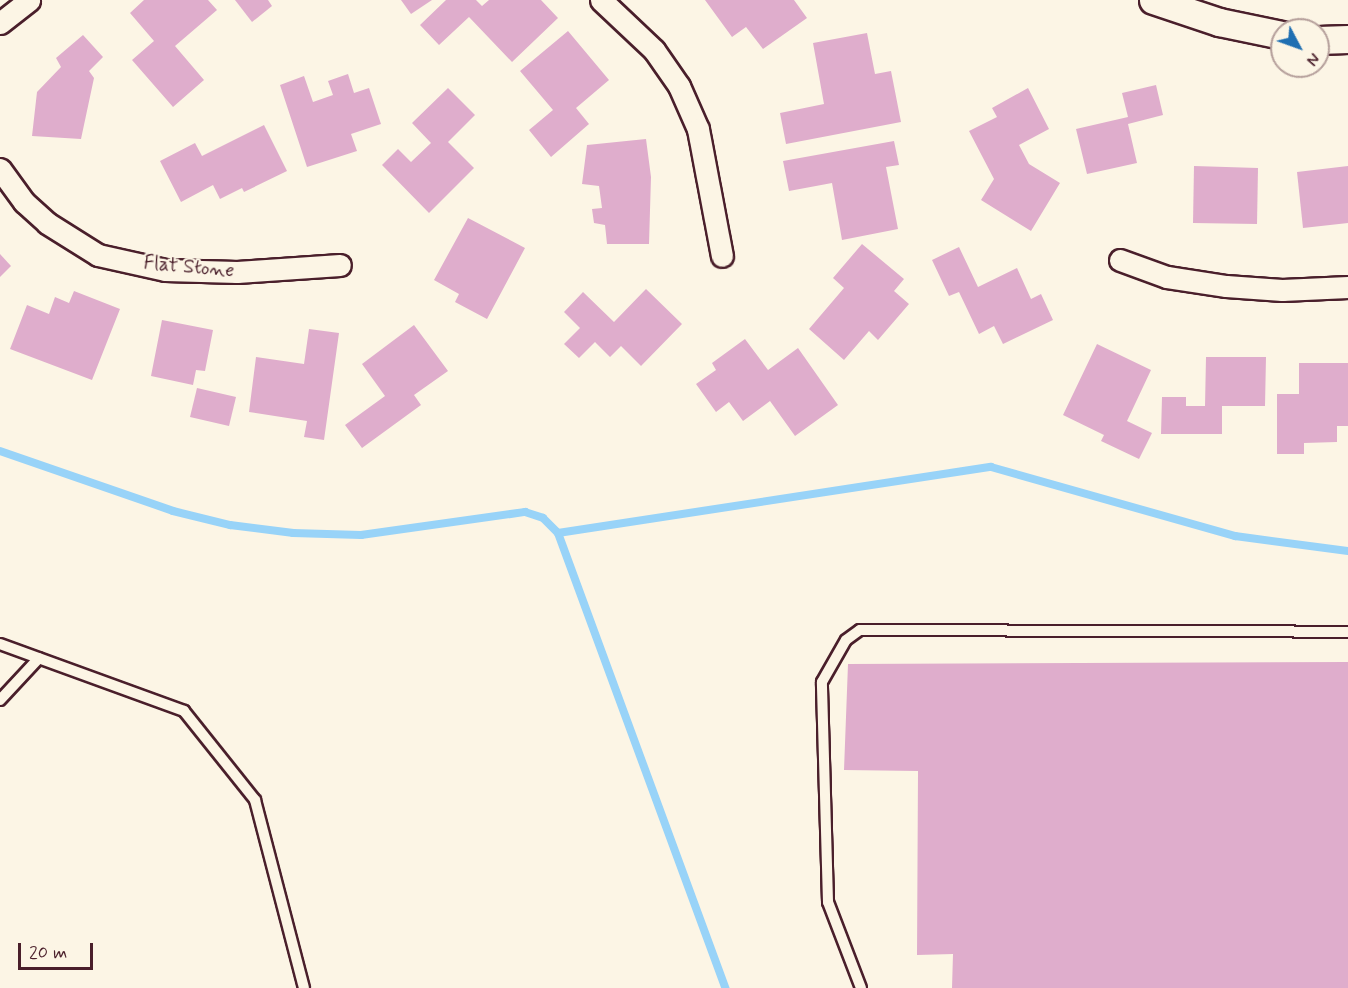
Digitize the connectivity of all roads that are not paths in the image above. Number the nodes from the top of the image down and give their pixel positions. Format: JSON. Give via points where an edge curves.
{"nodes":[{"id":1,"x":29,"y":0,"type":"edge"},
{"id":2,"x":601,"y":0,"type":"edge"},
{"id":3,"x":1153,"y":0,"type":"edge"},
{"id":4,"x":0,"y":23,"type":"edge"},
{"id":5,"x":1270,"y":33,"type":"edge"},
{"id":6,"x":1348,"y":39,"type":"edge"},
{"id":7,"x":1330,"y":40,"type":"edge"},
{"id":8,"x":0,"y":170,"type":"edge"},
{"id":9,"x":722,"y":256,"type":"dead end"},
{"id":10,"x":1120,"y":260,"type":"dead end"},
{"id":11,"x":340,"y":266,"type":"dead end"},
{"id":12,"x":1348,"y":287,"type":"edge"},
{"id":13,"x":1348,"y":632,"type":"edge"},
{"id":14,"x":0,"y":644,"type":"edge"},
{"id":15,"x":39,"y":657,"type":"junction"},
{"id":16,"x":0,"y":700,"type":"edge"},
{"id":17,"x":304,"y":988,"type":"edge"},
{"id":18,"x":861,"y":988,"type":"edge"}],
"edges":[{"from":1,"to":4,"type":"street"},
{"from":2,"to":9,"type":"street","via":[[654,50],[679,86],[698,129]]},
{"from":3,"to":5,"type":"street","via":[[1219,22]]},
{"from":6,"to":7,"type":"street"},
{"from":8,"to":11,"type":"street","name":"Flat Stone","via":[[46,223],[99,255],[165,270],[237,272]]},
{"from":10,"to":12,"type":"street","via":[[1167,277],[1226,286],[1282,290]]},
{"from":13,"to":18,"type":"lane","via":[[860,630],[846,640],[822,682],[828,902]]},
{"from":14,"to":15,"type":"lane"},
{"from":15,"to":16,"type":"lane"},
{"from":15,"to":17,"type":"lane","via":[[184,711],[255,800]]}]}
